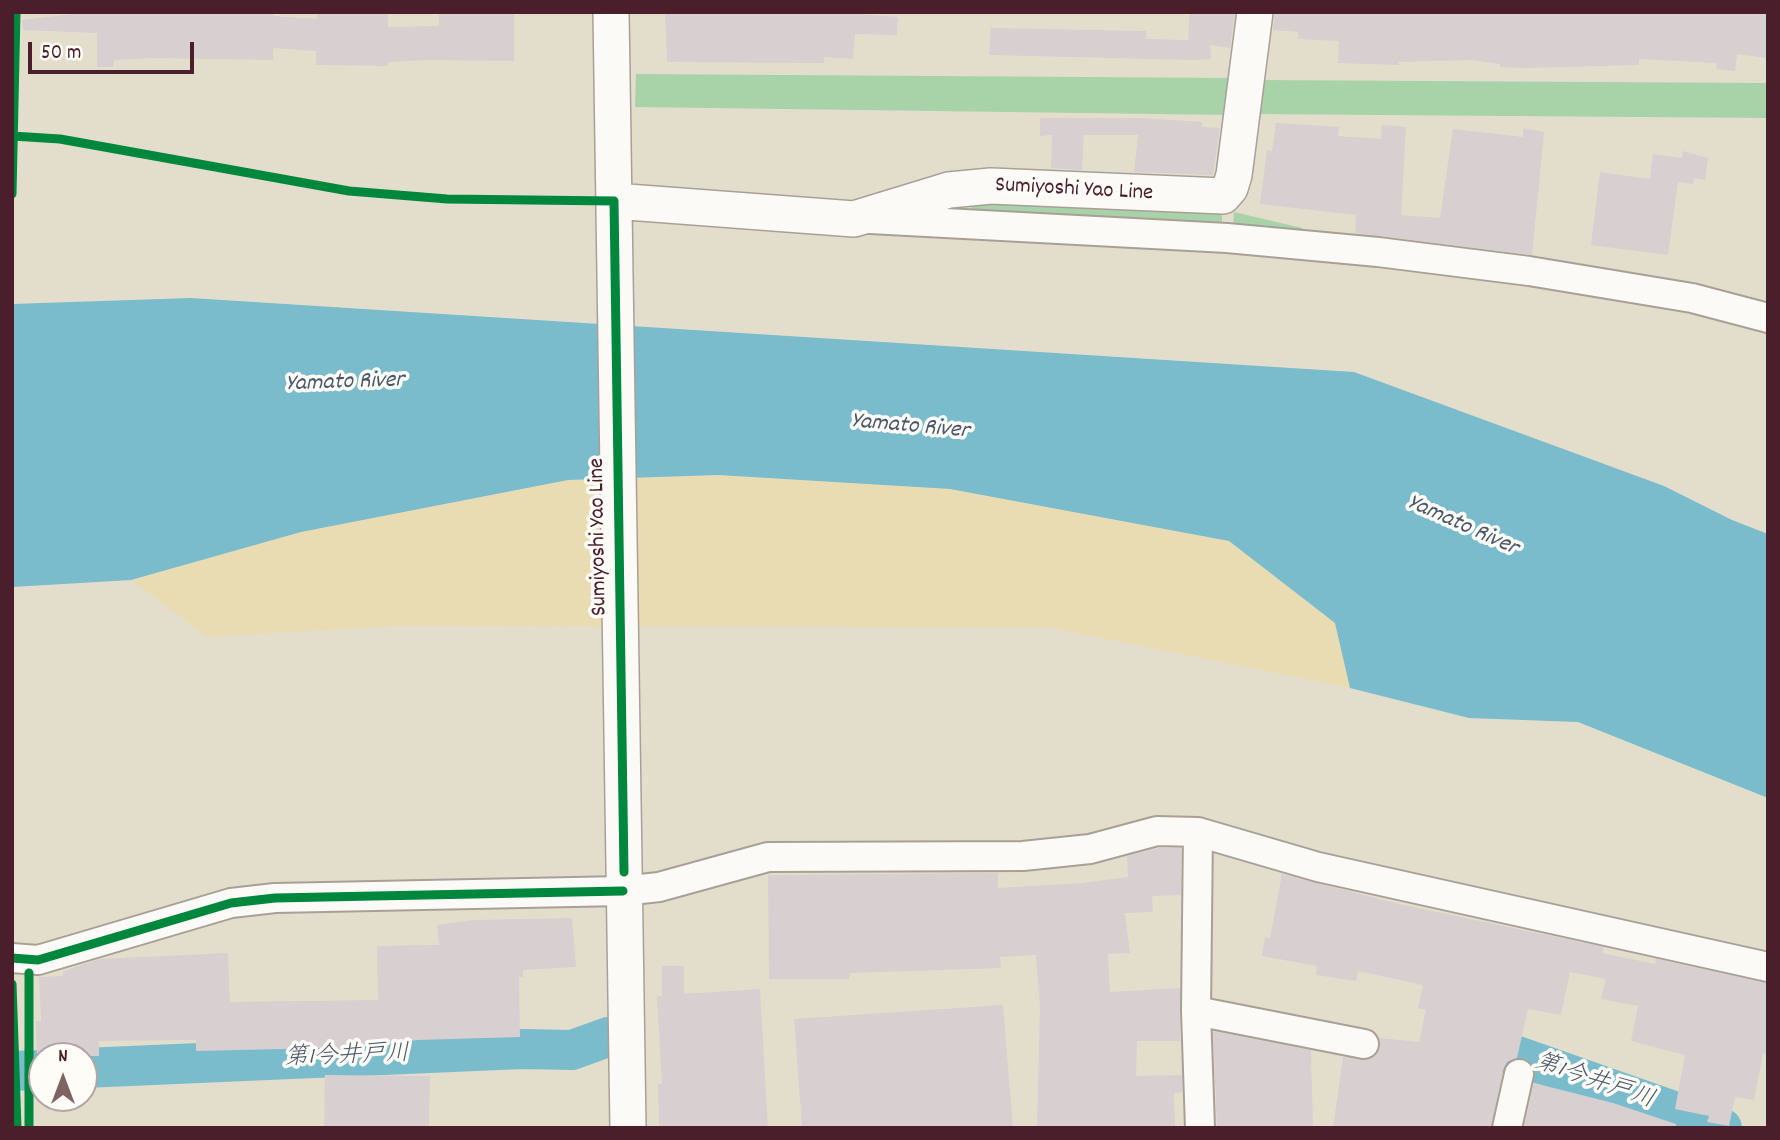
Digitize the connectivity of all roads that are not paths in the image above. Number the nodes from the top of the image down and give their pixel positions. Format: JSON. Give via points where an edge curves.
{"nodes":[{"id":1,"x":1255,"y":12,"type":"edge"},
{"id":2,"x":612,"y":28,"type":"edge"},
{"id":3,"x":615,"y":208,"type":"junction"},
{"id":4,"x":854,"y":219,"type":"junction"},
{"id":5,"x":1768,"y":317,"type":"edge"},
{"id":6,"x":1198,"y":832,"type":"junction"},
{"id":7,"x":624,"y":881,"type":"junction"},
{"id":8,"x":12,"y":958,"type":"edge"},
{"id":9,"x":1768,"y":967,"type":"edge"},
{"id":10,"x":1196,"y":1011,"type":"junction"},
{"id":11,"x":1364,"y":1044,"type":"dead end"},
{"id":12,"x":1519,"y":1074,"type":"dead end"},
{"id":13,"x":628,"y":1128,"type":"edge"},
{"id":14,"x":1200,"y":1128,"type":"edge"},
{"id":15,"x":1507,"y":1128,"type":"edge"}],
"edges":[{"from":1,"to":4,"type":"main road","name":"Sumiyoshi Yao Line","via":[[1234,175],[1223,196],[991,186],[948,190]]},
{"from":2,"to":3,"type":"main road","name":"Sumiyoshi Yao Line"},
{"from":3,"to":4,"type":"main road","name":"Sumiyoshi Yao Line"},
{"from":3,"to":7,"type":"main road","name":"Sumiyoshi Yao Line"},
{"from":4,"to":5,"type":"street","via":[[1227,238],[1378,252],[1529,271],[1678,296]]},
{"from":6,"to":7,"type":"street","via":[[1157,831],[1090,849],[1023,856],[768,857],[659,887]]},
{"from":6,"to":9,"type":"street","via":[[1318,867]]},
{"from":6,"to":10,"type":"street"},
{"from":7,"to":8,"type":"street","via":[[230,903],[38,960]]},
{"from":7,"to":13,"type":"main road","name":"Sumiyoshi Yao Line"},
{"from":10,"to":11,"type":"street"},
{"from":10,"to":14,"type":"street"},
{"from":12,"to":15,"type":"street"}]}
